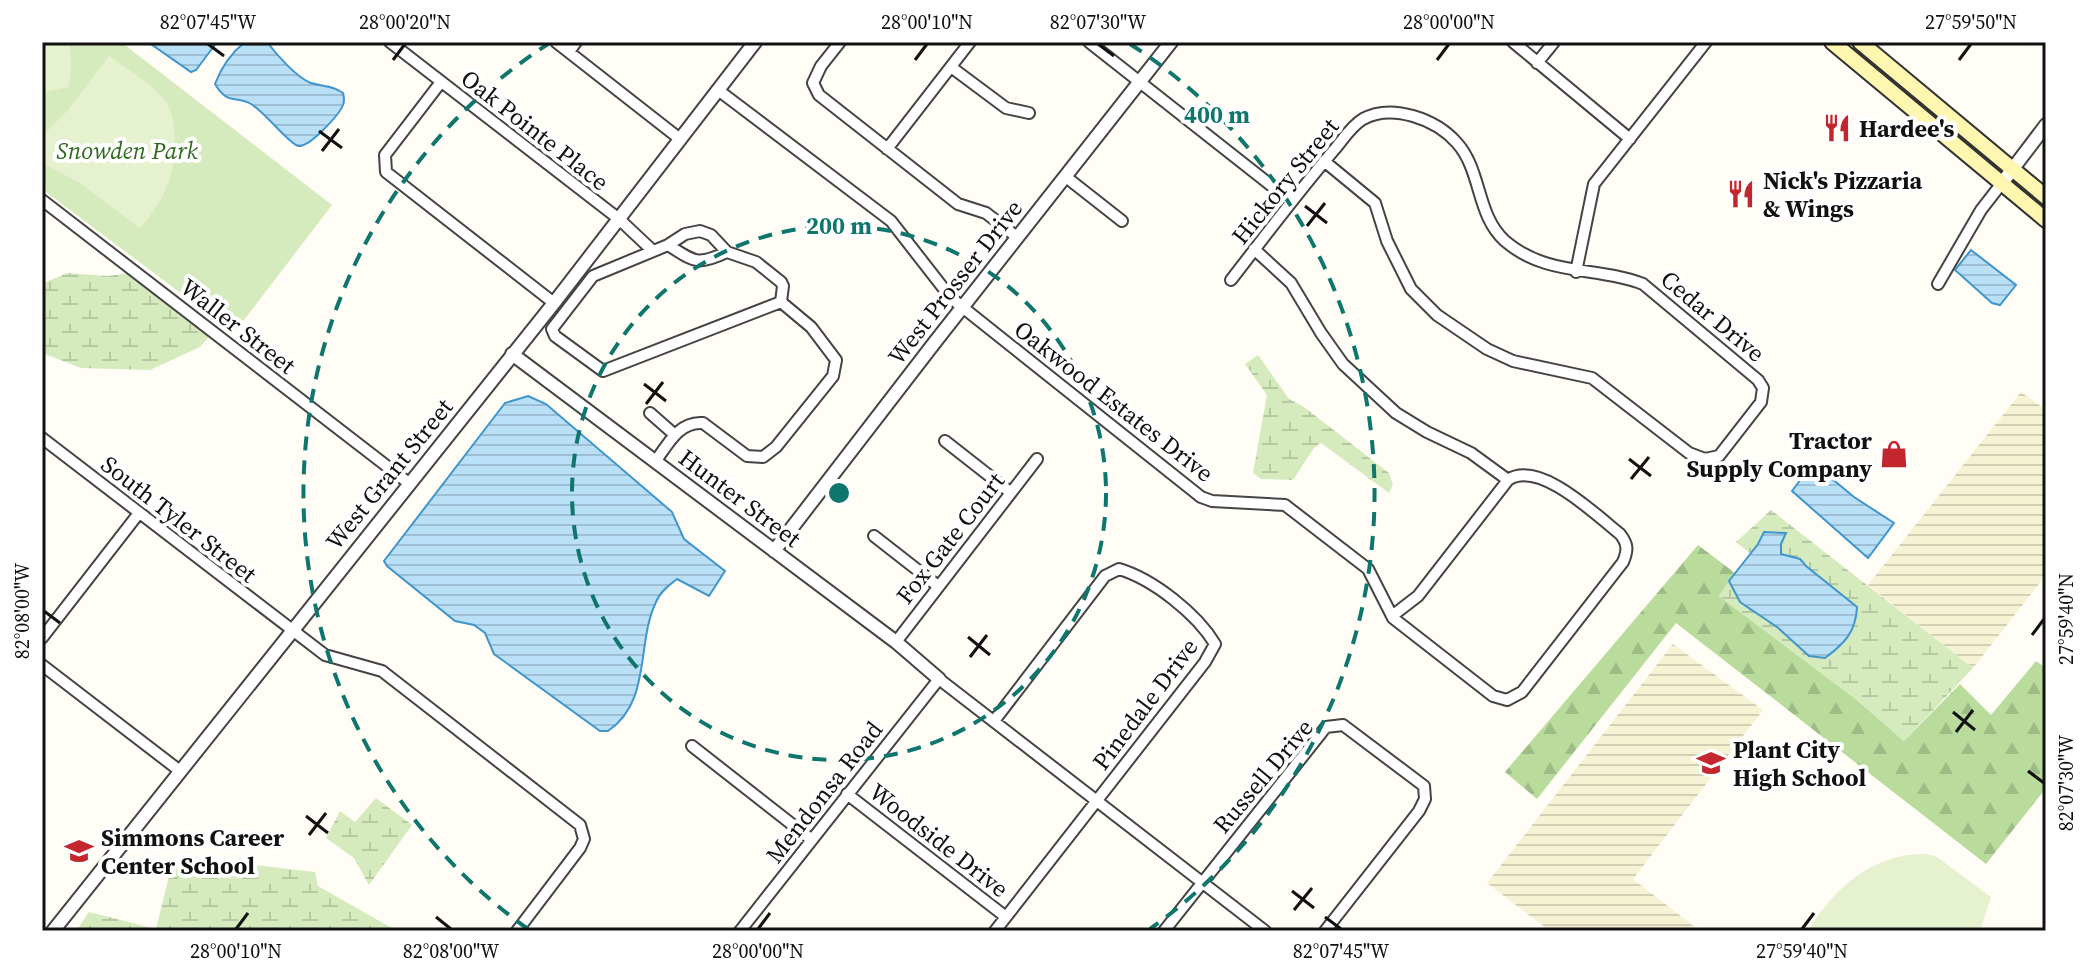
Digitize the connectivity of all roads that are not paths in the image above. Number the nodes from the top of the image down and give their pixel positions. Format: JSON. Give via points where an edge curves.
{"nodes":[{"id":1,"x":390,"y":42,"type":"edge"},
{"id":2,"x":556,"y":42,"type":"edge"},
{"id":3,"x":576,"y":42,"type":"edge"},
{"id":4,"x":755,"y":42,"type":"edge"},
{"id":5,"x":840,"y":42,"type":"edge"},
{"id":6,"x":970,"y":42,"type":"edge"},
{"id":7,"x":1089,"y":42,"type":"edge"},
{"id":8,"x":1171,"y":42,"type":"edge"},
{"id":9,"x":1513,"y":42,"type":"edge"},
{"id":10,"x":1554,"y":42,"type":"edge"},
{"id":11,"x":1706,"y":42,"type":"edge"},
{"id":12,"x":1832,"y":42,"type":"edge"},
{"id":13,"x":1851,"y":42,"type":"edge"},
{"id":14,"x":1865,"y":47,"type":"edge"},
{"id":15,"x":569,"y":52,"type":"junction"},
{"id":16,"x":1537,"y":63,"type":"junction"},
{"id":17,"x":951,"y":67,"type":"junction"},
{"id":18,"x":441,"y":82,"type":"junction"},
{"id":19,"x":1140,"y":82,"type":"junction"},
{"id":20,"x":1910,"y":84,"type":"junction"},
{"id":21,"x":718,"y":90,"type":"junction"},
{"id":22,"x":1903,"y":101,"type":"junction"},
{"id":23,"x":1029,"y":113,"type":"dead end"},
{"id":24,"x":1375,"y":114,"type":"joint"},
{"id":25,"x":2046,"y":125,"type":"edge"},
{"id":26,"x":680,"y":139,"type":"junction"},
{"id":27,"x":1630,"y":139,"type":"junction"},
{"id":28,"x":887,"y":149,"type":"junction"},
{"id":29,"x":1324,"y":161,"type":"junction"},
{"id":30,"x":2011,"y":169,"type":"junction"},
{"id":31,"x":1066,"y":177,"type":"junction"},
{"id":32,"x":2002,"y":183,"type":"junction"},
{"id":33,"x":2046,"y":197,"type":"edge"},
{"id":34,"x":42,"y":200,"type":"edge"},
{"id":35,"x":1291,"y":201,"type":"junction"},
{"id":36,"x":619,"y":219,"type":"junction"},
{"id":37,"x":2046,"y":220,"type":"edge"},
{"id":38,"x":1122,"y":221,"type":"dead end"},
{"id":39,"x":1017,"y":237,"type":"junction"},
{"id":40,"x":668,"y":245,"type":"junction"},
{"id":41,"x":1254,"y":249,"type":"junction"},
{"id":42,"x":653,"y":251,"type":"junction"},
{"id":43,"x":727,"y":252,"type":"junction"},
{"id":44,"x":1576,"y":272,"type":"junction"},
{"id":45,"x":1231,"y":280,"type":"dead end"},
{"id":46,"x":1938,"y":284,"type":"dead end"},
{"id":47,"x":781,"y":302,"type":"junction"},
{"id":48,"x":554,"y":303,"type":"junction"},
{"id":49,"x":962,"y":307,"type":"junction"},
{"id":50,"x":512,"y":354,"type":"junction"},
{"id":51,"x":650,"y":413,"type":"dead end"},
{"id":52,"x":675,"y":435,"type":"junction"},
{"id":53,"x":42,"y":438,"type":"edge"},
{"id":54,"x":945,"y":441,"type":"dead end"},
{"id":55,"x":1037,"y":459,"type":"dead end"},
{"id":56,"x":655,"y":462,"type":"junction"},
{"id":57,"x":1508,"y":480,"type":"junction"},
{"id":58,"x":410,"y":484,"type":"junction"},
{"id":59,"x":1010,"y":492,"type":"junction"},
{"id":60,"x":139,"y":513,"type":"junction"},
{"id":61,"x":874,"y":536,"type":"dead end"},
{"id":62,"x":774,"y":551,"type":"junction"},
{"id":63,"x":938,"y":586,"type":"junction"},
{"id":64,"x":1392,"y":616,"type":"junction"},
{"id":65,"x":292,"y":631,"type":"junction"},
{"id":66,"x":42,"y":638,"type":"edge"},
{"id":67,"x":896,"y":642,"type":"junction"},
{"id":68,"x":42,"y":665,"type":"edge"},
{"id":69,"x":939,"y":679,"type":"junction"},
{"id":70,"x":994,"y":721,"type":"junction"},
{"id":71,"x":692,"y":746,"type":"dead end"},
{"id":72,"x":180,"y":771,"type":"junction"},
{"id":73,"x":847,"y":794,"type":"junction"},
{"id":74,"x":1096,"y":802,"type":"junction"},
{"id":75,"x":812,"y":840,"type":"junction"},
{"id":76,"x":1202,"y":883,"type":"junction"},
{"id":77,"x":1006,"y":917,"type":"junction"},
{"id":78,"x":53,"y":931,"type":"edge"},
{"id":79,"x":517,"y":931,"type":"edge"},
{"id":80,"x":740,"y":931,"type":"edge"},
{"id":81,"x":995,"y":931,"type":"edge"},
{"id":82,"x":1164,"y":931,"type":"edge"},
{"id":83,"x":1265,"y":931,"type":"edge"},
{"id":84,"x":1325,"y":931,"type":"edge"}],
"edges":[{"from":1,"to":18,"type":"street","name":"Oak Pointe Place"},
{"from":2,"to":15,"type":"street"},
{"from":3,"to":15,"type":"street"},
{"from":4,"to":21,"type":"street","name":"West Grant Street"},
{"from":5,"to":28,"type":"street","via":[[816,74],[815,88]]},
{"from":6,"to":17,"type":"street"},
{"from":7,"to":19,"type":"street"},
{"from":8,"to":19,"type":"street","name":"West Prosser Drive"},
{"from":9,"to":16,"type":"street"},
{"from":10,"to":16,"type":"street"},
{"from":11,"to":27,"type":"street"},
{"from":12,"to":20,"type":"main road","via":[[1889,80]]},
{"from":12,"to":22,"type":"main road"},
{"from":13,"to":14,"type":"main road"},
{"from":14,"to":20,"type":"main road"},
{"from":15,"to":26,"type":"street"},
{"from":16,"to":27,"type":"street"},
{"from":17,"to":23,"type":"street","via":[[1006,108]]},
{"from":17,"to":28,"type":"street"},
{"from":18,"to":36,"type":"street","name":"Oak Pointe Place"},
{"from":18,"to":48,"type":"street","via":[[385,155],[386,172]]},
{"from":19,"to":31,"type":"street","name":"West Prosser Drive"},
{"from":19,"to":35,"type":"street"},
{"from":20,"to":30,"type":"main road"},
{"from":21,"to":26,"type":"street","name":"West Grant Street"},
{"from":21,"to":49,"type":"street","name":"Oakwood Estates Drive","via":[[891,221]]},
{"from":22,"to":30,"type":"main road","via":[[1919,105],[1984,159]]},
{"from":22,"to":32,"type":"main road"},
{"from":24,"to":29,"type":"street","name":"Hickory Street","via":[[1359,121]]},
{"from":24,"to":44,"type":"street","name":"Cedar Drive","via":[[1430,122],[1458,144],[1485,213],[1504,240],[1535,260]]},
{"from":25,"to":30,"type":"street"},
{"from":26,"to":36,"type":"street","name":"West Grant Street"},
{"from":27,"to":44,"type":"street","via":[[1594,184]]},
{"from":28,"to":39,"type":"street","via":[[958,204],[986,213]]},
{"from":29,"to":35,"type":"street","name":"Hickory Street"},
{"from":29,"to":44,"type":"street","name":"Cedar Drive","via":[[1375,203],[1411,289],[1437,315],[1513,361],[1592,378],[1689,453],[1705,459],[1719,456],[1761,402],[1758,380],[1643,284]]},
{"from":30,"to":32,"type":"street"},
{"from":30,"to":33,"type":"main road"},
{"from":31,"to":38,"type":"street"},
{"from":31,"to":39,"type":"street","name":"West Prosser Drive"},
{"from":32,"to":37,"type":"main road"},
{"from":32,"to":46,"type":"street"},
{"from":34,"to":58,"type":"street","name":"Waller Street"},
{"from":35,"to":41,"type":"street","name":"Hickory Street"},
{"from":36,"to":42,"type":"street","name":"Oak Pointe Place"},
{"from":36,"to":48,"type":"street","name":"West Grant Street"},
{"from":39,"to":49,"type":"street","name":"West Prosser Drive"},
{"from":40,"to":42,"type":"street"},
{"from":40,"to":43,"type":"street","via":[[691,260],[707,262]]},
{"from":40,"to":43,"type":"street","via":[[700,231]]},
{"from":41,"to":45,"type":"street","name":"Hickory Street"},
{"from":41,"to":57,"type":"street","via":[[1291,283],[1343,364],[1396,413],[1471,453]]},
{"from":42,"to":47,"type":"street","via":[[589,279],[552,326],[555,336],[601,371]]},
{"from":43,"to":47,"type":"street","via":[[756,262],[781,282]]},
{"from":47,"to":52,"type":"street","via":[[832,352],[833,376],[763,457],[747,456],[703,423],[687,425]]},
{"from":48,"to":50,"type":"street","name":"West Grant Street"},
{"from":49,"to":62,"type":"street","name":"West Prosser Drive"},
{"from":49,"to":64,"type":"street","name":"Oakwood Estates Drive","via":[[1201,497],[1285,505],[1368,569]]},
{"from":50,"to":56,"type":"street","name":"Hunter Street"},
{"from":50,"to":58,"type":"street","name":"West Grant Street"},
{"from":51,"to":52,"type":"street"},
{"from":52,"to":56,"type":"street"},
{"from":53,"to":60,"type":"street","name":"South Tyler Street"},
{"from":54,"to":59,"type":"street"},
{"from":55,"to":59,"type":"street","name":"Fox Gate Court"},
{"from":56,"to":62,"type":"street","name":"Hunter Street"},
{"from":57,"to":64,"type":"street","via":[[1418,596]]},
{"from":57,"to":64,"type":"street","name":"Oakwood Estates Drive","via":[[1526,474],[1561,487],[1620,534],[1627,552],[1522,692],[1507,700],[1493,696]]},
{"from":58,"to":65,"type":"street","name":"West Grant Street"},
{"from":59,"to":63,"type":"street","name":"Fox Gate Court"},
{"from":60,"to":65,"type":"street","name":"South Tyler Street"},
{"from":60,"to":66,"type":"street"},
{"from":61,"to":63,"type":"street"},
{"from":62,"to":67,"type":"street","name":"Hunter Street"},
{"from":63,"to":67,"type":"street","name":"Fox Gate Court"},
{"from":65,"to":72,"type":"street","name":"West Grant Street"},
{"from":65,"to":79,"type":"street","name":"South Tyler Street","via":[[325,655],[382,671],[580,825],[580,848]]},
{"from":67,"to":69,"type":"street","name":"Hunter Street"},
{"from":68,"to":72,"type":"street"},
{"from":69,"to":70,"type":"street"},
{"from":69,"to":73,"type":"street","name":"Mendonsa Road"},
{"from":70,"to":74,"type":"street"},
{"from":70,"to":74,"type":"street","name":"Pinedale Drive","via":[[1105,576],[1119,569],[1137,574],[1203,624],[1215,644],[1205,662]]},
{"from":71,"to":75,"type":"street"},
{"from":72,"to":78,"type":"street","name":"West Grant Street"},
{"from":73,"to":75,"type":"street","name":"Mendonsa Road"},
{"from":73,"to":77,"type":"street","name":"Woodside Drive"},
{"from":74,"to":76,"type":"street"},
{"from":74,"to":77,"type":"street","name":"Pinedale Drive"},
{"from":75,"to":80,"type":"street","name":"Mendonsa Road"},
{"from":76,"to":82,"type":"street","name":"Russell Drive"},
{"from":76,"to":83,"type":"street"},
{"from":76,"to":84,"type":"street","name":"Russell Drive","via":[[1326,727],[1343,725],[1424,786],[1425,799]]},
{"from":77,"to":81,"type":"street","name":"Pinedale Drive"}]}
